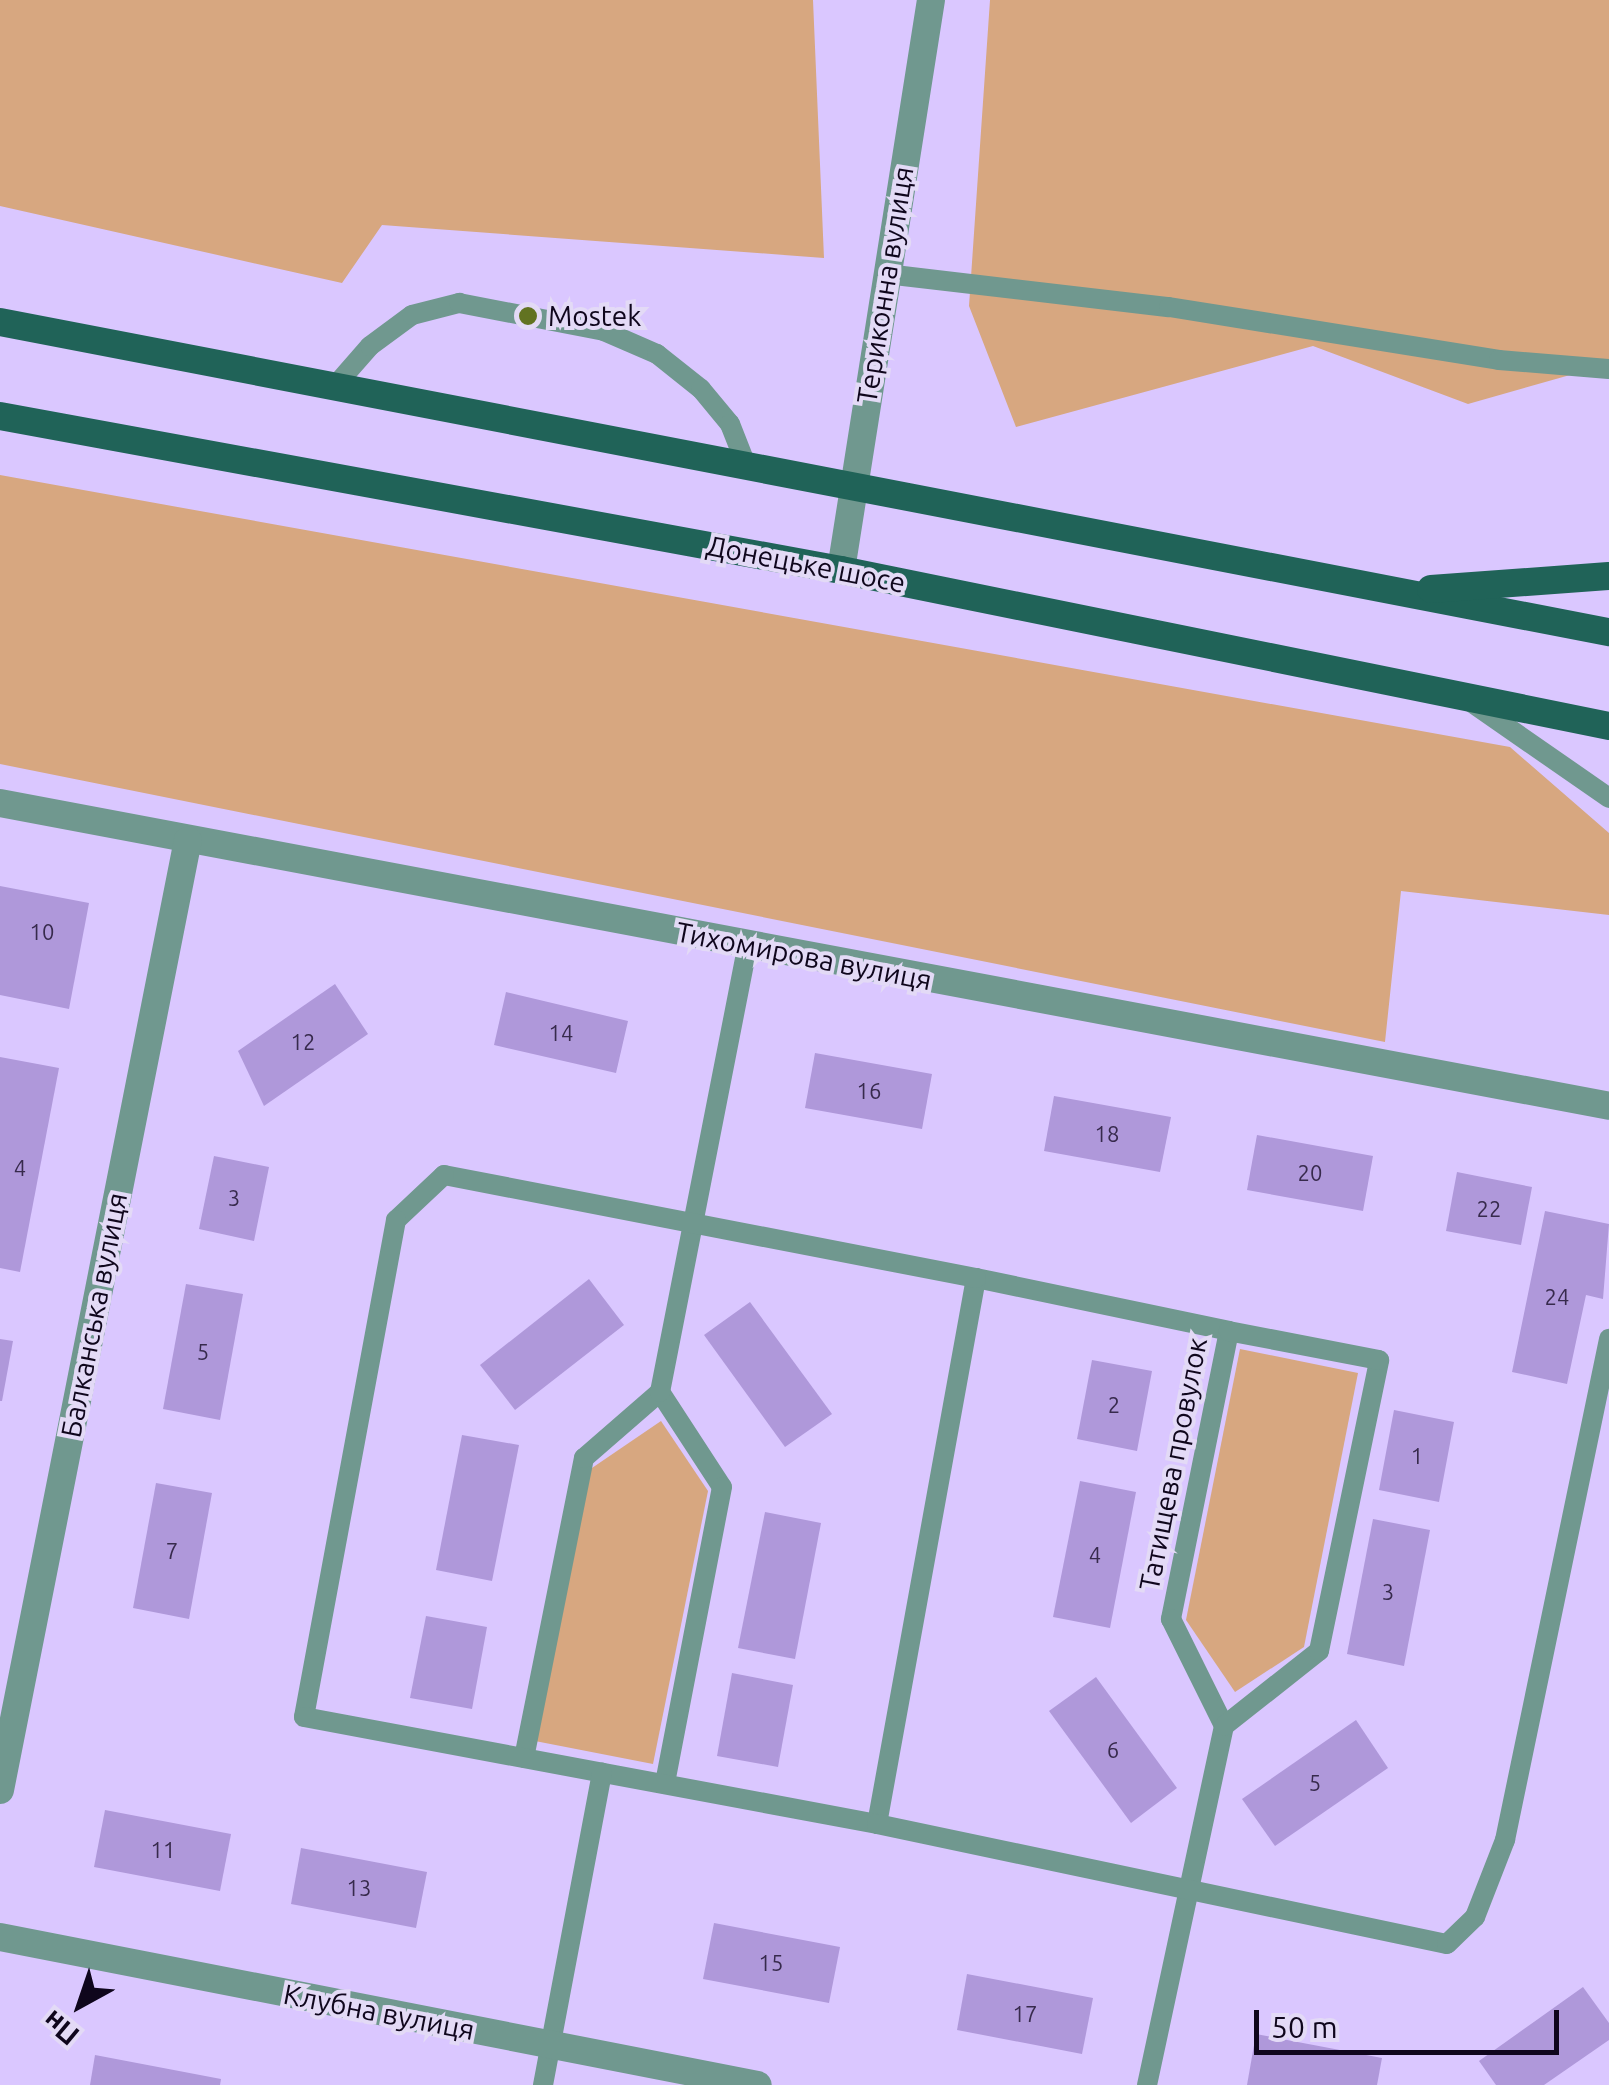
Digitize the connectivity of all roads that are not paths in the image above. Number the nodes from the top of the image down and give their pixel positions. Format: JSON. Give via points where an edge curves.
{"nodes":[{"id":1,"x":931,"y":0,"type":"edge"},
{"id":2,"x":886,"y":274,"type":"junction"},
{"id":3,"x":0,"y":322,"type":"edge"},
{"id":4,"x":1609,"y":369,"type":"edge"},
{"id":5,"x":335,"y":386,"type":"junction"},
{"id":6,"x":0,"y":416,"type":"edge"},
{"id":7,"x":745,"y":462,"type":"junction"},
{"id":8,"x":852,"y":484,"type":"junction"},
{"id":9,"x":840,"y":570,"type":"junction"},
{"id":10,"x":1609,"y":576,"type":"edge"},
{"id":11,"x":1393,"y":592,"type":"junction"},
{"id":12,"x":1609,"y":632,"type":"edge"},
{"id":13,"x":1460,"y":695,"type":"junction"},
{"id":14,"x":1609,"y":726,"type":"edge"},
{"id":15,"x":1609,"y":798,"type":"edge"},
{"id":16,"x":0,"y":803,"type":"edge"},
{"id":17,"x":188,"y":840,"type":"junction"},
{"id":18,"x":748,"y":945,"type":"junction"},
{"id":19,"x":1609,"y":1106,"type":"edge"},
{"id":20,"x":697,"y":1227,"type":"junction"},
{"id":21,"x":976,"y":1278,"type":"junction"},
{"id":22,"x":1230,"y":1331,"type":"junction"},
{"id":23,"x":1609,"y":1340,"type":"edge"},
{"id":24,"x":660,"y":1392,"type":"junction"},
{"id":25,"x":1224,"y":1726,"type":"junction"},
{"id":26,"x":524,"y":1758,"type":"junction"},
{"id":27,"x":602,"y":1772,"type":"junction"},
{"id":28,"x":665,"y":1784,"type":"junction"},
{"id":29,"x":0,"y":1790,"type":"edge"},
{"id":30,"x":877,"y":1824,"type":"junction"},
{"id":31,"x":1189,"y":1890,"type":"junction"},
{"id":32,"x":0,"y":1937,"type":"edge"},
{"id":33,"x":550,"y":2046,"type":"junction"},
{"id":34,"x":543,"y":2085,"type":"edge"},
{"id":35,"x":758,"y":2085,"type":"edge"},
{"id":36,"x":1147,"y":2085,"type":"edge"}],
"edges":[{"from":1,"to":2,"type":"street","name":"Териконна вулиця"},
{"from":2,"to":4,"type":"lane","via":[[1169,307],[1498,360]]},
{"from":2,"to":8,"type":"street","name":"Териконна вулиця"},
{"from":3,"to":5,"type":"main road"},
{"from":5,"to":7,"type":"main road"},
{"from":5,"to":7,"type":"lane","via":[[370,346],[412,315],[459,303],[604,331],[657,354],[702,389],[730,424]]},
{"from":6,"to":9,"type":"main road","name":"Донецьке шосе"},
{"from":7,"to":8,"type":"main road"},
{"from":8,"to":9,"type":"street","name":"Териконна вулиця"},
{"from":8,"to":11,"type":"main road"},
{"from":9,"to":13,"type":"main road","name":"Донецьке шосе"},
{"from":10,"to":11,"type":"main road"},
{"from":11,"to":12,"type":"main road"},
{"from":13,"to":14,"type":"main road","name":"Донецьке шосе"},
{"from":13,"to":15,"type":"lane"},
{"from":16,"to":17,"type":"street","name":"Тихомирова вулиця"},
{"from":17,"to":18,"type":"street","name":"Тихомирова вулиця"},
{"from":17,"to":29,"type":"street","name":"Балканська вулиця"},
{"from":18,"to":19,"type":"street","name":"Тихомирова вулиця"},
{"from":18,"to":20,"type":"lane"},
{"from":20,"to":21,"type":"lane","name":"Татищева провулок"},
{"from":20,"to":24,"type":"lane"},
{"from":20,"to":26,"type":"lane","name":"Татищева провулок","via":[[444,1174],[396,1220],[304,1717]]},
{"from":21,"to":22,"type":"lane","name":"Татищева провулок"},
{"from":21,"to":30,"type":"lane"},
{"from":22,"to":25,"type":"lane","name":"Татищева провулок","via":[[1171,1619]]},
{"from":22,"to":25,"type":"lane","via":[[1379,1360],[1319,1651]]},
{"from":23,"to":31,"type":"lane","via":[[1505,1840],[1475,1916],[1446,1944]]},
{"from":24,"to":26,"type":"lane","via":[[584,1458]]},
{"from":24,"to":28,"type":"lane","via":[[722,1488]]},
{"from":25,"to":31,"type":"lane"},
{"from":26,"to":27,"type":"lane"},
{"from":27,"to":28,"type":"lane"},
{"from":27,"to":33,"type":"lane"},
{"from":28,"to":30,"type":"lane"},
{"from":30,"to":31,"type":"lane"},
{"from":31,"to":36,"type":"lane"},
{"from":32,"to":33,"type":"street","name":"Клубна вулиця"},
{"from":33,"to":34,"type":"lane"},
{"from":33,"to":35,"type":"street","name":"Клубна вулиця"}]}
